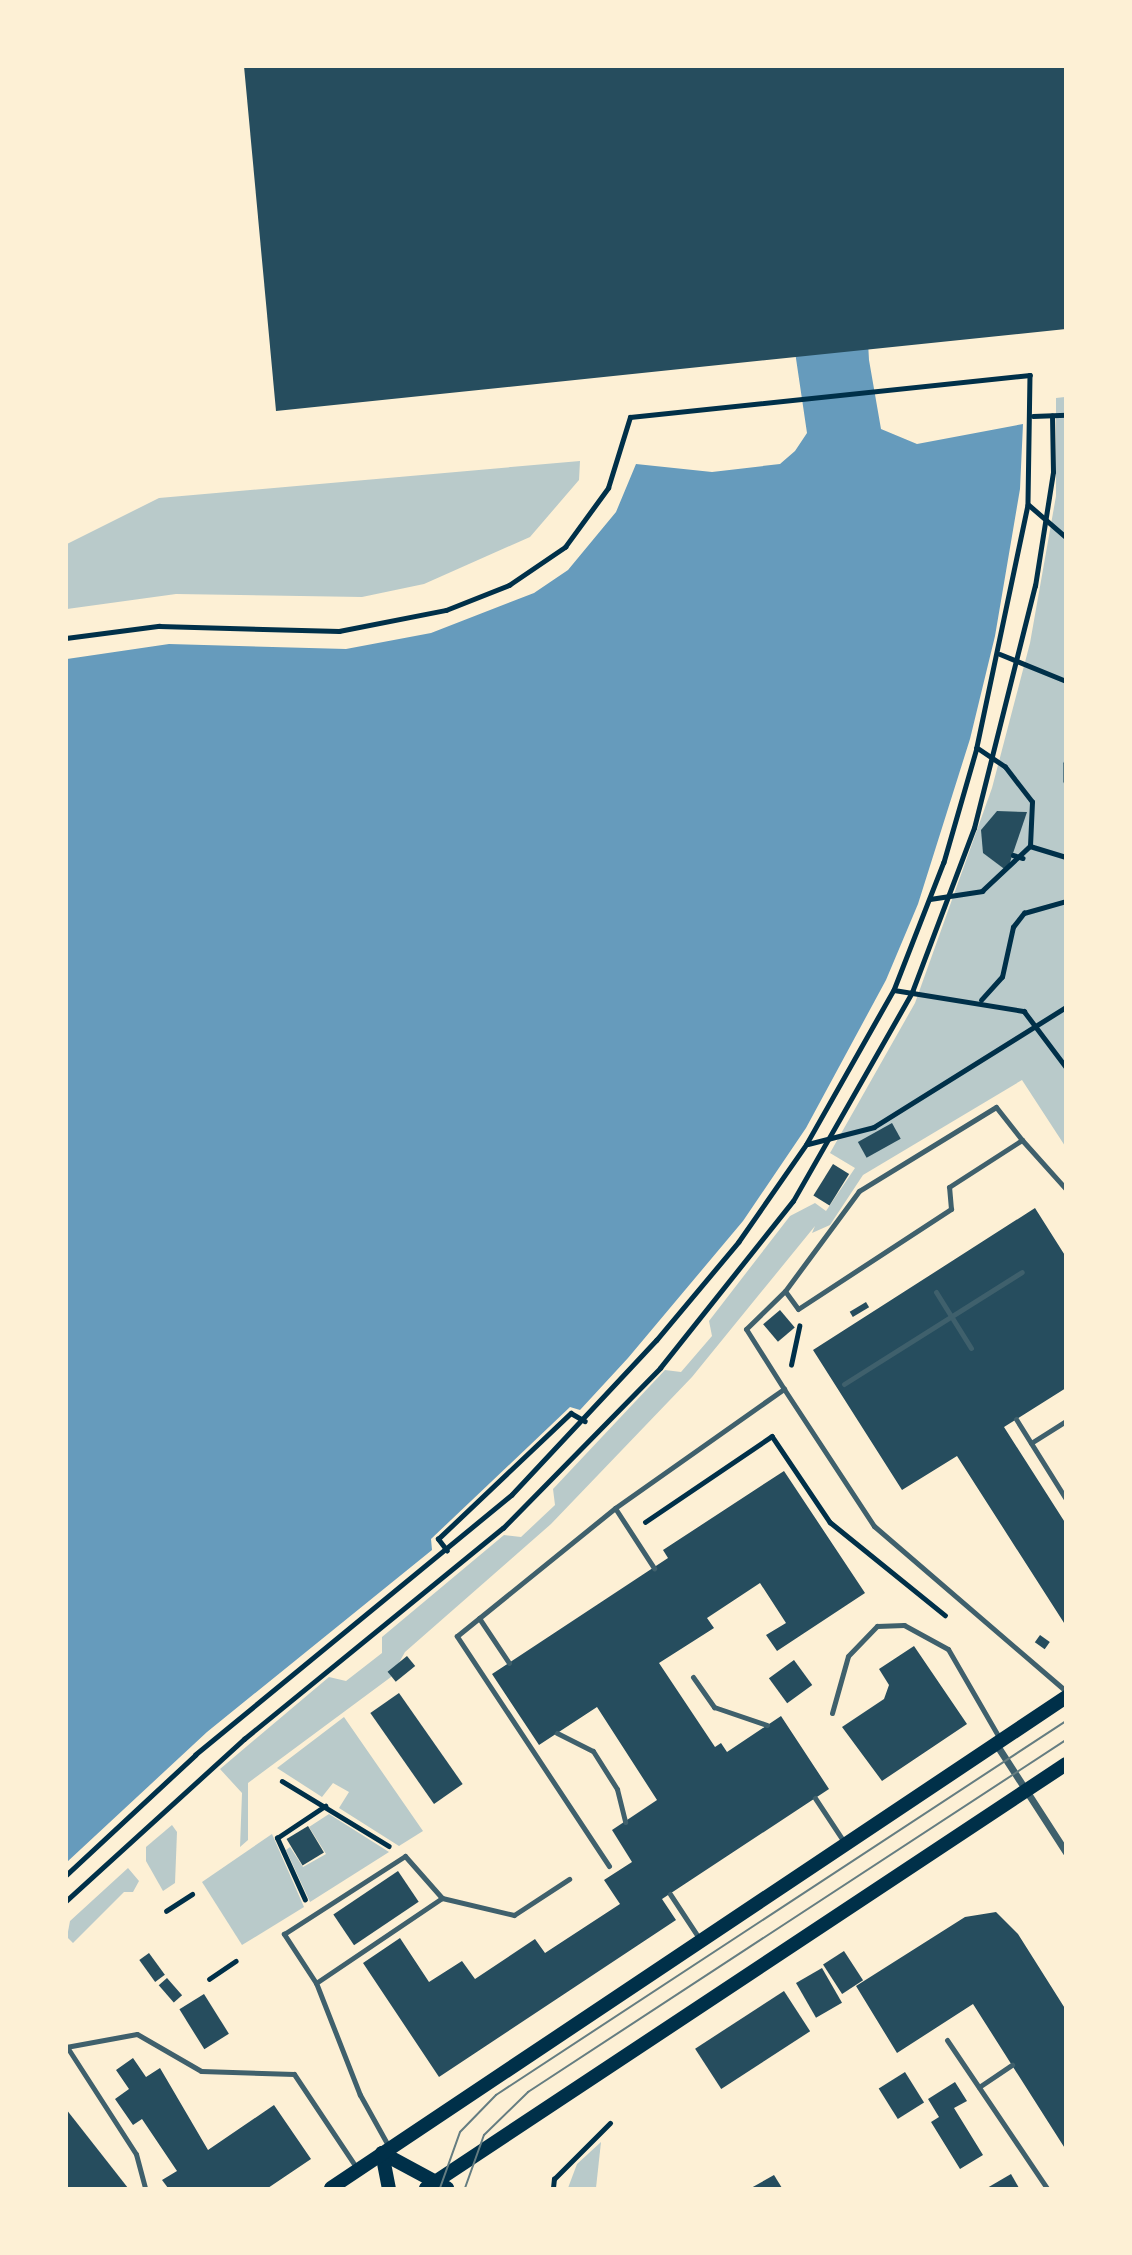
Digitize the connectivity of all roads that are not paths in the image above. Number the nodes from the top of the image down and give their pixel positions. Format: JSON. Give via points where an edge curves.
{"nodes":[{"id":1,"x":1022,"y":1140,"type":"junction"},
{"id":2,"x":1066,"y":1189,"type":"edge"},
{"id":3,"x":1021,"y":1272,"type":"dead end"},
{"id":4,"x":785,"y":1291,"type":"junction"},
{"id":5,"x":936,"y":1292,"type":"dead end"},
{"id":6,"x":951,"y":1317,"type":"junction"},
{"id":7,"x":971,"y":1348,"type":"dead end"},
{"id":8,"x":844,"y":1384,"type":"dead end"},
{"id":9,"x":784,"y":1389,"type":"junction"},
{"id":10,"x":1016,"y":1419,"type":"dead end"},
{"id":11,"x":1066,"y":1421,"type":"edge"},
{"id":12,"x":1031,"y":1443,"type":"junction"},
{"id":13,"x":1066,"y":1499,"type":"edge"},
{"id":14,"x":615,"y":1508,"type":"junction"},
{"id":15,"x":654,"y":1567,"type":"dead end"},
{"id":16,"x":479,"y":1618,"type":"junction"},
{"id":17,"x":509,"y":1663,"type":"dead end"},
{"id":18,"x":693,"y":1677,"type":"dead end"},
{"id":19,"x":1066,"y":1691,"type":"edge"},
{"id":20,"x":1066,"y":1697,"type":"edge"},
{"id":21,"x":832,"y":1713,"type":"dead end"},
{"id":22,"x":767,"y":1725,"type":"dead end"},
{"id":23,"x":557,"y":1733,"type":"dead end"},
{"id":24,"x":998,"y":1741,"type":"junction"},
{"id":25,"x":1066,"y":1764,"type":"edge"},
{"id":26,"x":1025,"y":1790,"type":"junction"},
{"id":27,"x":814,"y":1798,"type":"dead end"},
{"id":28,"x":625,"y":1822,"type":"dead end"},
{"id":29,"x":844,"y":1842,"type":"junction"},
{"id":30,"x":1066,"y":1852,"type":"edge"},
{"id":31,"x":609,"y":1866,"type":"dead end"},
{"id":32,"x":569,"y":1879,"type":"dead end"},
{"id":33,"x":670,"y":1894,"type":"dead end"},
{"id":34,"x":442,"y":1898,"type":"junction"},
{"id":35,"x":702,"y":1941,"type":"junction"},
{"id":36,"x":316,"y":1983,"type":"junction"},
{"id":37,"x":947,"y":2040,"type":"dead end"},
{"id":38,"x":67,"y":2047,"type":"edge"},
{"id":39,"x":1012,"y":2065,"type":"dead end"},
{"id":40,"x":979,"y":2087,"type":"junction"},
{"id":41,"x":386,"y":2150,"type":"junction"},
{"id":42,"x":358,"y":2170,"type":"junction"},
{"id":43,"x":428,"y":2185,"type":"edge"},
{"id":44,"x":145,"y":2189,"type":"edge"},
{"id":45,"x":331,"y":2189,"type":"edge"},
{"id":46,"x":389,"y":2189,"type":"edge"},
{"id":47,"x":447,"y":2189,"type":"edge"},
{"id":48,"x":1046,"y":2189,"type":"edge"}],
"edges":[{"from":1,"to":2,"type":"lane"},
{"from":1,"to":4,"type":"lane","via":[[949,1188],[951,1209],[798,1309]]},
{"from":1,"to":4,"type":"lane","via":[[996,1107],[859,1191]]},
{"from":3,"to":6,"type":"lane"},
{"from":4,"to":9,"type":"lane","via":[[746,1329]]},
{"from":5,"to":6,"type":"lane"},
{"from":6,"to":7,"type":"lane"},
{"from":6,"to":8,"type":"lane"},
{"from":9,"to":14,"type":"lane"},
{"from":9,"to":19,"type":"lane","via":[[874,1526]]},
{"from":10,"to":12,"type":"lane"},
{"from":11,"to":12,"type":"lane"},
{"from":12,"to":13,"type":"lane"},
{"from":14,"to":15,"type":"lane"},
{"from":14,"to":16,"type":"lane"},
{"from":16,"to":17,"type":"lane"},
{"from":16,"to":31,"type":"lane","via":[[457,1636]]},
{"from":18,"to":22,"type":"lane","via":[[714,1707]]},
{"from":20,"to":24,"type":"main road"},
{"from":21,"to":24,"type":"lane","via":[[848,1656],[877,1626],[904,1625],[948,1649]]},
{"from":23,"to":28,"type":"lane","via":[[593,1751],[617,1789]]},
{"from":24,"to":26,"type":"street"},
{"from":24,"to":29,"type":"main road"},
{"from":25,"to":26,"type":"main road"},
{"from":26,"to":30,"type":"street"},
{"from":26,"to":43,"type":"main road"},
{"from":27,"to":29,"type":"lane"},
{"from":29,"to":35,"type":"main road"},
{"from":32,"to":34,"type":"lane","via":[[514,1915]]},
{"from":33,"to":35,"type":"lane"},
{"from":34,"to":36,"type":"lane"},
{"from":34,"to":36,"type":"lane","via":[[405,1856],[284,1934]]},
{"from":35,"to":41,"type":"main road"},
{"from":36,"to":41,"type":"lane"},
{"from":37,"to":40,"type":"lane"},
{"from":38,"to":42,"type":"lane","via":[[137,2034],[201,2071],[294,2074]]},
{"from":38,"to":44,"type":"lane","via":[[135,2154]]},
{"from":39,"to":40,"type":"lane"},
{"from":40,"to":48,"type":"lane"},
{"from":41,"to":42,"type":"main road"},
{"from":41,"to":43,"type":"main road"},
{"from":41,"to":46,"type":"main road"},
{"from":42,"to":45,"type":"main road"},
{"from":43,"to":47,"type":"main road"}]}
